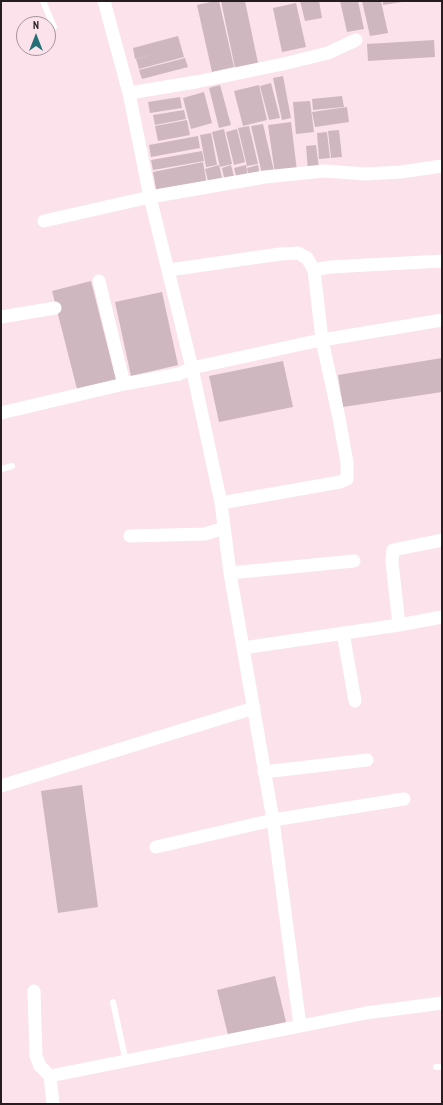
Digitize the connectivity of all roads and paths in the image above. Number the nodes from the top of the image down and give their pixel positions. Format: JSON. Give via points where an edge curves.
{"nodes":[{"id":1,"x":42,"y":1,"type":"edge"},
{"id":2,"x":104,"y":1,"type":"edge"},
{"id":3,"x":49,"y":16,"type":"edge"},
{"id":4,"x":356,"y":40,"type":"dead end"},
{"id":5,"x":128,"y":93,"type":"junction"},
{"id":6,"x":442,"y":166,"type":"edge"},
{"id":7,"x":150,"y":197,"type":"junction"},
{"id":8,"x":44,"y":220,"type":"dead end"},
{"id":9,"x":442,"y":261,"type":"edge"},
{"id":10,"x":169,"y":270,"type":"junction"},
{"id":11,"x":314,"y":270,"type":"junction"},
{"id":12,"x":99,"y":281,"type":"dead end"},
{"id":13,"x":55,"y":308,"type":"dead end"},
{"id":14,"x":1,"y":317,"type":"edge"},
{"id":15,"x":442,"y":320,"type":"edge"},
{"id":16,"x":322,"y":340,"type":"junction"},
{"id":17,"x":192,"y":368,"type":"junction"},
{"id":18,"x":124,"y":384,"type":"junction"},
{"id":19,"x":1,"y":413,"type":"edge"},
{"id":20,"x":12,"y":466,"type":"dead end"},
{"id":21,"x":1,"y":469,"type":"edge"},
{"id":22,"x":221,"y":503,"type":"junction"},
{"id":23,"x":224,"y":528,"type":"junction"},
{"id":24,"x":130,"y":536,"type":"dead end"},
{"id":25,"x":442,"y":540,"type":"edge"},
{"id":26,"x":354,"y":561,"type":"dead end"},
{"id":27,"x":230,"y":573,"type":"junction"},
{"id":28,"x":442,"y":617,"type":"edge"},
{"id":29,"x":399,"y":626,"type":"junction"},
{"id":30,"x":343,"y":633,"type":"junction"},
{"id":31,"x":243,"y":648,"type":"junction"},
{"id":32,"x":355,"y":702,"type":"dead end"},
{"id":33,"x":254,"y":708,"type":"junction"},
{"id":34,"x":367,"y":760,"type":"dead end"},
{"id":35,"x":264,"y":772,"type":"junction"},
{"id":36,"x":1,"y":786,"type":"edge"},
{"id":37,"x":404,"y":799,"type":"dead end"},
{"id":38,"x":273,"y":820,"type":"junction"},
{"id":39,"x":156,"y":847,"type":"dead end"},
{"id":40,"x":34,"y":991,"type":"dead end"},
{"id":41,"x":113,"y":1002,"type":"dead end"},
{"id":42,"x":442,"y":1003,"type":"edge"},
{"id":43,"x":300,"y":1026,"type":"junction"},
{"id":44,"x":126,"y":1062,"type":"junction"},
{"id":45,"x":50,"y":1076,"type":"junction"},
{"id":46,"x":48,"y":1104,"type":"edge"}],
"edges":[{"from":1,"to":3,"type":"lane"},
{"from":2,"to":5,"type":"street"},
{"from":4,"to":5,"type":"street","via":[[328,53],[283,64]]},
{"from":5,"to":7,"type":"street"},
{"from":6,"to":7,"type":"street","via":[[401,172],[366,174],[324,171],[265,177]]},
{"from":7,"to":8,"type":"street"},
{"from":7,"to":10,"type":"street"},
{"from":9,"to":11,"type":"street","via":[[330,266]]},
{"from":10,"to":11,"type":"street","via":[[298,253],[307,258]]},
{"from":10,"to":17,"type":"street"},
{"from":11,"to":16,"type":"street"},
{"from":12,"to":18,"type":"street"},
{"from":13,"to":14,"type":"street"},
{"from":15,"to":16,"type":"street"},
{"from":16,"to":17,"type":"street"},
{"from":16,"to":22,"type":"street","via":[[339,418],[347,463],[347,479]]},
{"from":17,"to":18,"type":"street","via":[[179,374]]},
{"from":17,"to":22,"type":"street"},
{"from":18,"to":19,"type":"street"},
{"from":20,"to":21,"type":"lane"},
{"from":22,"to":23,"type":"street"},
{"from":23,"to":24,"type":"street","via":[[204,534]]},
{"from":23,"to":27,"type":"street"},
{"from":25,"to":29,"type":"street","via":[[394,550],[392,562]]},
{"from":26,"to":27,"type":"street"},
{"from":27,"to":31,"type":"street"},
{"from":28,"to":29,"type":"street"},
{"from":29,"to":30,"type":"street"},
{"from":30,"to":31,"type":"street"},
{"from":30,"to":32,"type":"street"},
{"from":31,"to":33,"type":"street"},
{"from":33,"to":35,"type":"street"},
{"from":33,"to":36,"type":"street"},
{"from":34,"to":35,"type":"street"},
{"from":35,"to":38,"type":"street"},
{"from":37,"to":38,"type":"street"},
{"from":38,"to":39,"type":"street"},
{"from":38,"to":43,"type":"street"},
{"from":40,"to":45,"type":"street","via":[[36,1056],[40,1066]]},
{"from":41,"to":44,"type":"lane"},
{"from":42,"to":43,"type":"street","via":[[366,1013]]},
{"from":43,"to":44,"type":"street"},
{"from":44,"to":45,"type":"street"},
{"from":45,"to":46,"type":"street"}]}
